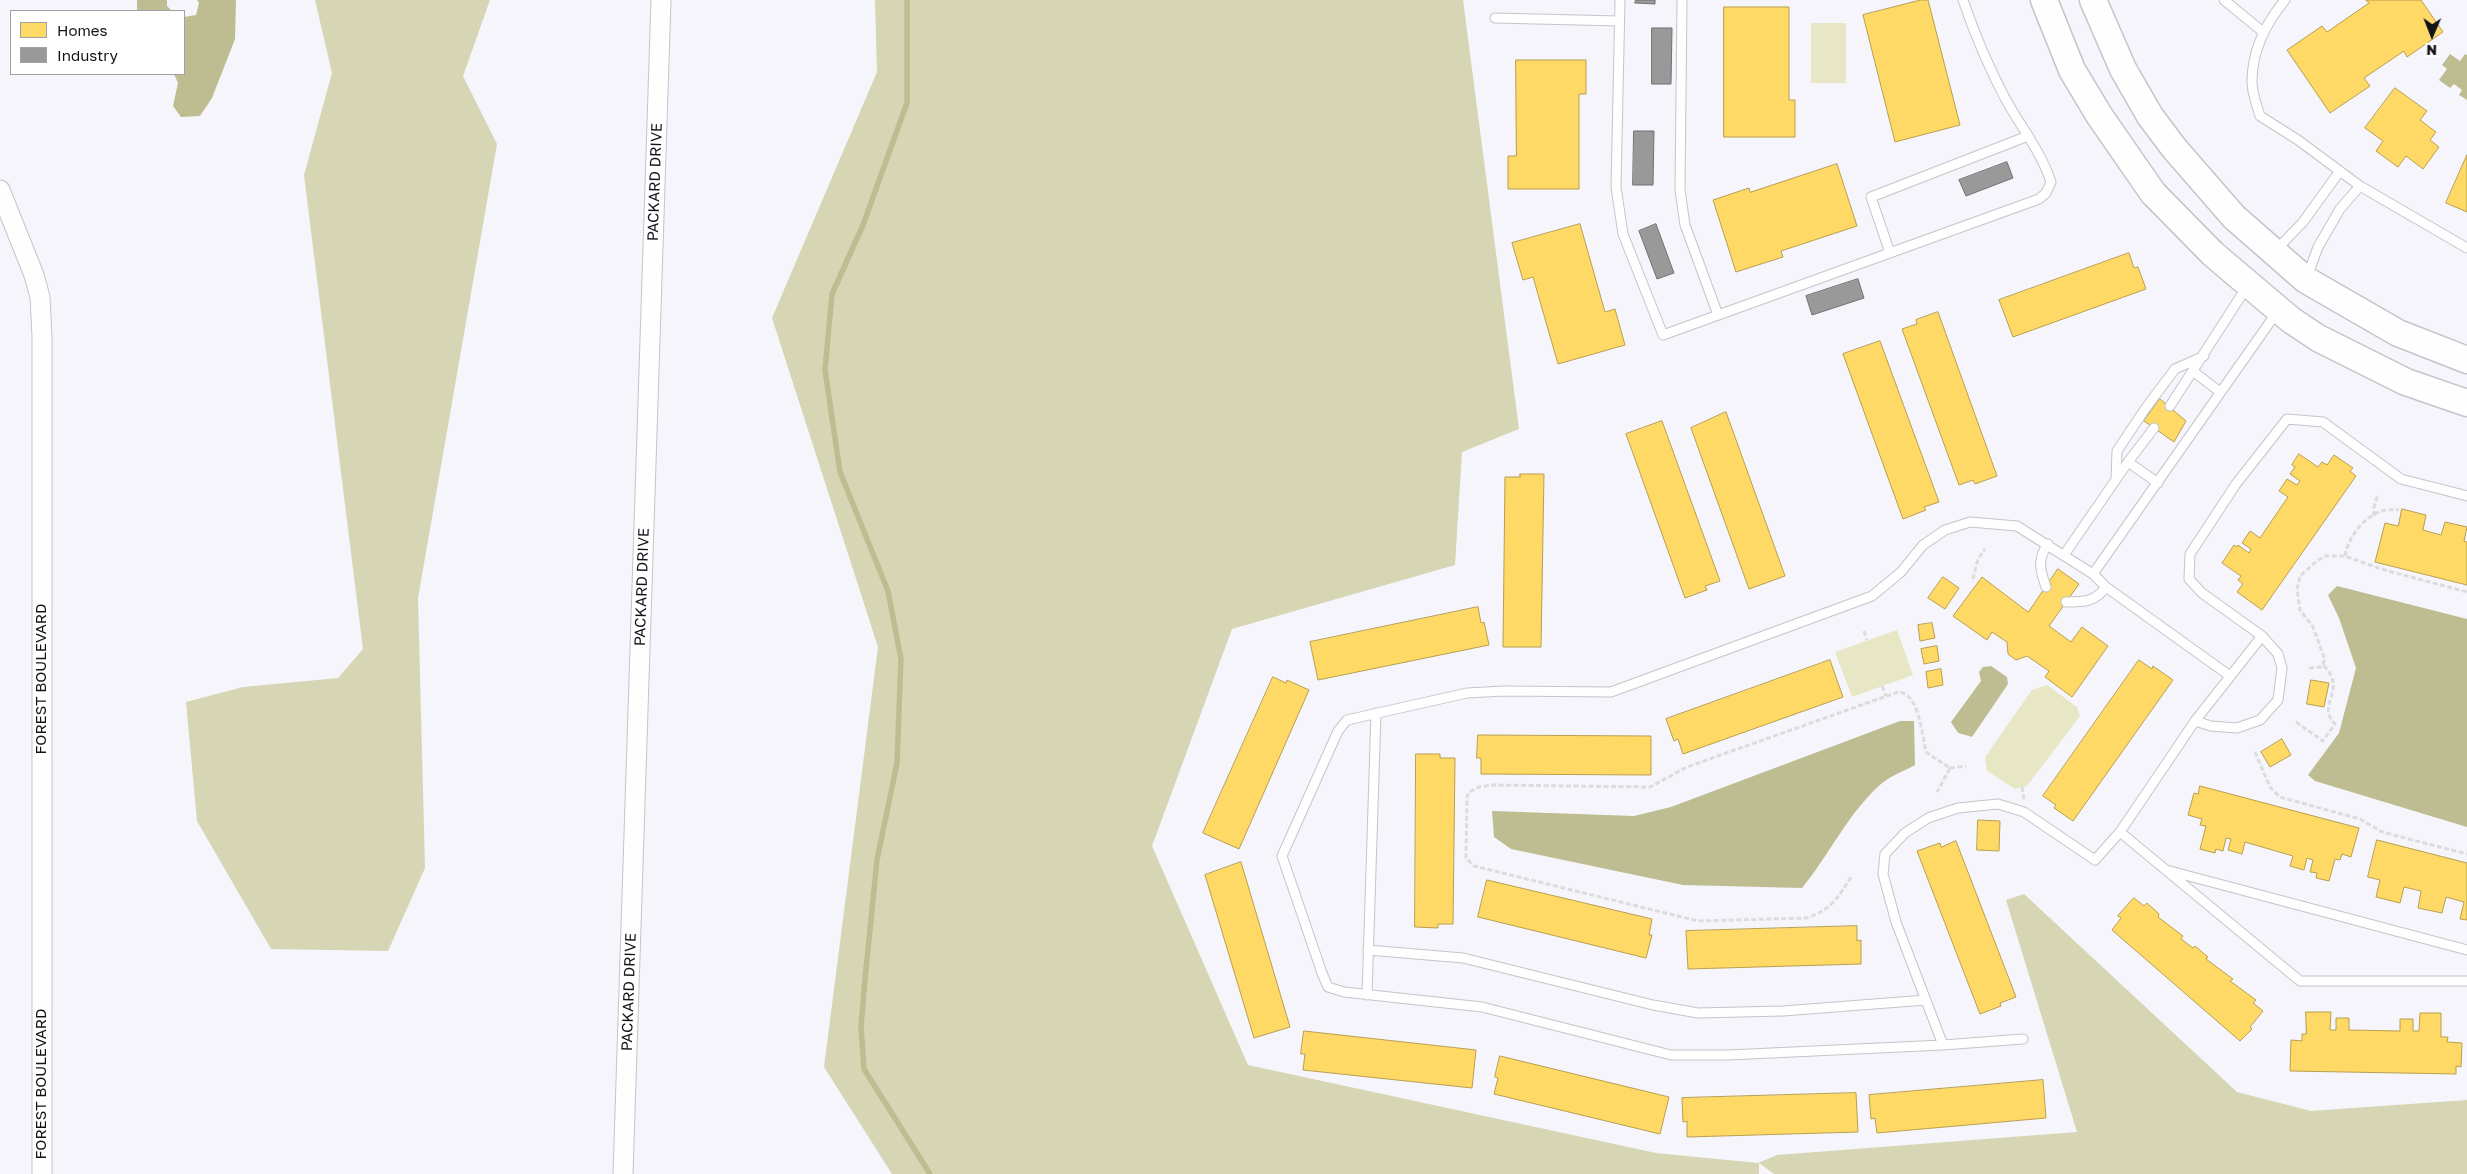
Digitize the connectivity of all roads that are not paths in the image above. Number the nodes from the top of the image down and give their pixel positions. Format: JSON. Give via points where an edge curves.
{"nodes":[{"id":1,"x":661,"y":0,"type":"edge"},
{"id":2,"x":1620,"y":0,"type":"edge"},
{"id":3,"x":1682,"y":0,"type":"edge"},
{"id":4,"x":1964,"y":0,"type":"edge"},
{"id":5,"x":2044,"y":0,"type":"edge"},
{"id":6,"x":2093,"y":0,"type":"edge"},
{"id":7,"x":2224,"y":0,"type":"edge"},
{"id":8,"x":2285,"y":0,"type":"edge"},
{"id":9,"x":1495,"y":18,"type":"dead end"},
{"id":10,"x":1619,"y":21,"type":"junction"},
{"id":11,"x":2263,"y":32,"type":"junction"},
{"id":12,"x":2028,"y":136,"type":"junction"},
{"id":13,"x":2340,"y":171,"type":"junction"},
{"id":14,"x":2360,"y":186,"type":"junction"},
{"id":15,"x":0,"y":190,"type":"edge"},
{"id":16,"x":2467,"y":248,"type":"edge"},
{"id":17,"x":1890,"y":253,"type":"junction"},
{"id":18,"x":2273,"y":253,"type":"junction"},
{"id":19,"x":2306,"y":280,"type":"junction"},
{"id":20,"x":2248,"y":285,"type":"junction"},
{"id":21,"x":2279,"y":310,"type":"junction"},
{"id":22,"x":1718,"y":315,"type":"junction"},
{"id":23,"x":2204,"y":356,"type":"junction"},
{"id":24,"x":2467,"y":360,"type":"edge"},
{"id":25,"x":2194,"y":372,"type":"junction"},
{"id":26,"x":2220,"y":392,"type":"junction"},
{"id":27,"x":2467,"y":403,"type":"edge"},
{"id":28,"x":2170,"y":406,"type":"dead end"},
{"id":29,"x":2154,"y":428,"type":"dead end"},
{"id":30,"x":2128,"y":462,"type":"junction"},
{"id":31,"x":2116,"y":479,"type":"junction"},
{"id":32,"x":2158,"y":483,"type":"junction"},
{"id":33,"x":2467,"y":496,"type":"edge"},
{"id":34,"x":2048,"y":544,"type":"junction"},
{"id":35,"x":2064,"y":555,"type":"junction"},
{"id":36,"x":2093,"y":574,"type":"junction"},
{"id":37,"x":2046,"y":587,"type":"dead end"},
{"id":38,"x":2106,"y":587,"type":"junction"},
{"id":39,"x":2066,"y":602,"type":"dead end"},
{"id":40,"x":2262,"y":636,"type":"junction"},
{"id":41,"x":2230,"y":676,"type":"junction"},
{"id":42,"x":1376,"y":713,"type":"junction"},
{"id":43,"x":2195,"y":721,"type":"junction"},
{"id":44,"x":2120,"y":832,"type":"junction"},
{"id":45,"x":2167,"y":871,"type":"junction"},
{"id":46,"x":1368,"y":950,"type":"junction"},
{"id":47,"x":2467,"y":950,"type":"edge"},
{"id":48,"x":2467,"y":982,"type":"edge"},
{"id":49,"x":1367,"y":994,"type":"junction"},
{"id":50,"x":1926,"y":1000,"type":"junction"},
{"id":51,"x":2022,"y":1039,"type":"dead end"},
{"id":52,"x":1943,"y":1045,"type":"junction"},
{"id":53,"x":42,"y":1174,"type":"edge"},
{"id":54,"x":623,"y":1174,"type":"edge"}],
"edges":[{"from":1,"to":54,"type":"street","name":"PACKARD DRIVE"},
{"from":2,"to":10,"type":"lane"},
{"from":3,"to":22,"type":"lane","via":[[1680,190],[1685,226]]},
{"from":4,"to":12,"type":"lane","via":[[1978,44]]},
{"from":5,"to":20,"type":"street","via":[[2072,70],[2154,194],[2212,254]]},
{"from":6,"to":18,"type":"street","via":[[2123,69],[2150,116],[2234,217]]},
{"from":7,"to":11,"type":"lane"},
{"from":8,"to":11,"type":"lane","via":[[2270,17]]},
{"from":9,"to":10,"type":"lane"},
{"from":10,"to":22,"type":"lane","via":[[1616,187],[1623,234],[1663,335]]},
{"from":11,"to":13,"type":"lane","via":[[2255,53],[2252,83],[2260,116]]},
{"from":12,"to":17,"type":"lane","via":[[1871,197]]},
{"from":12,"to":17,"type":"lane","via":[[2046,165],[2051,182],[2039,199]]},
{"from":13,"to":14,"type":"lane"},
{"from":13,"to":18,"type":"lane","via":[[2303,222]]},
{"from":14,"to":16,"type":"lane"},
{"from":14,"to":19,"type":"lane","via":[[2340,209],[2318,247]]},
{"from":15,"to":53,"type":"street","name":"FOREST BOULEVARD","via":[[34,274],[40,297],[42,336]]},
{"from":17,"to":22,"type":"lane"},
{"from":18,"to":19,"type":"street"},
{"from":18,"to":20,"type":"street"},
{"from":19,"to":21,"type":"street"},
{"from":19,"to":24,"type":"street","via":[[2398,333]]},
{"from":20,"to":21,"type":"street"},
{"from":20,"to":23,"type":"lane"},
{"from":21,"to":26,"type":"lane"},
{"from":21,"to":27,"type":"street","via":[[2318,338],[2406,382]]},
{"from":23,"to":25,"type":"lane"},
{"from":23,"to":31,"type":"lane","via":[[2175,368],[2145,409],[2116,451]]},
{"from":25,"to":26,"type":"lane"},
{"from":25,"to":28,"type":"lane"},
{"from":26,"to":32,"type":"lane"},
{"from":29,"to":30,"type":"lane"},
{"from":30,"to":31,"type":"lane"},
{"from":30,"to":32,"type":"lane"},
{"from":31,"to":35,"type":"lane"},
{"from":32,"to":36,"type":"lane"},
{"from":33,"to":40,"type":"lane","via":[[2402,479],[2323,422],[2288,419],[2236,484],[2190,554],[2189,579],[2202,593]]},
{"from":34,"to":35,"type":"lane"},
{"from":34,"to":37,"type":"lane","via":[[2041,554],[2040,569]]},
{"from":34,"to":42,"type":"lane","via":[[2017,526],[1970,522],[1945,530],[1923,545],[1901,572],[1872,596],[1611,692],[1467,693]]},
{"from":35,"to":36,"type":"lane"},
{"from":36,"to":38,"type":"lane"},
{"from":38,"to":39,"type":"lane","via":[[2100,596],[2088,602]]},
{"from":38,"to":41,"type":"lane"},
{"from":40,"to":41,"type":"lane"},
{"from":40,"to":43,"type":"lane","via":[[2278,654],[2282,668],[2278,700],[2260,720],[2237,728]]},
{"from":41,"to":43,"type":"lane"},
{"from":42,"to":46,"type":"lane"},
{"from":42,"to":49,"type":"lane","via":[[1347,720],[1338,731],[1282,856],[1328,987]]},
{"from":43,"to":44,"type":"lane"},
{"from":44,"to":45,"type":"lane"},
{"from":44,"to":50,"type":"lane","via":[[2095,860],[2024,812],[1998,804],[1958,808],[1928,818],[1905,833],[1885,854],[1883,874],[1896,922]]},
{"from":45,"to":47,"type":"lane"},
{"from":45,"to":48,"type":"lane","via":[[2300,980]]},
{"from":46,"to":49,"type":"lane"},
{"from":46,"to":50,"type":"lane","via":[[1463,958],[1698,1013],[1783,1011]]},
{"from":49,"to":52,"type":"lane","via":[[1482,1007],[1671,1055]]},
{"from":50,"to":52,"type":"lane"},
{"from":51,"to":52,"type":"lane"}]}
